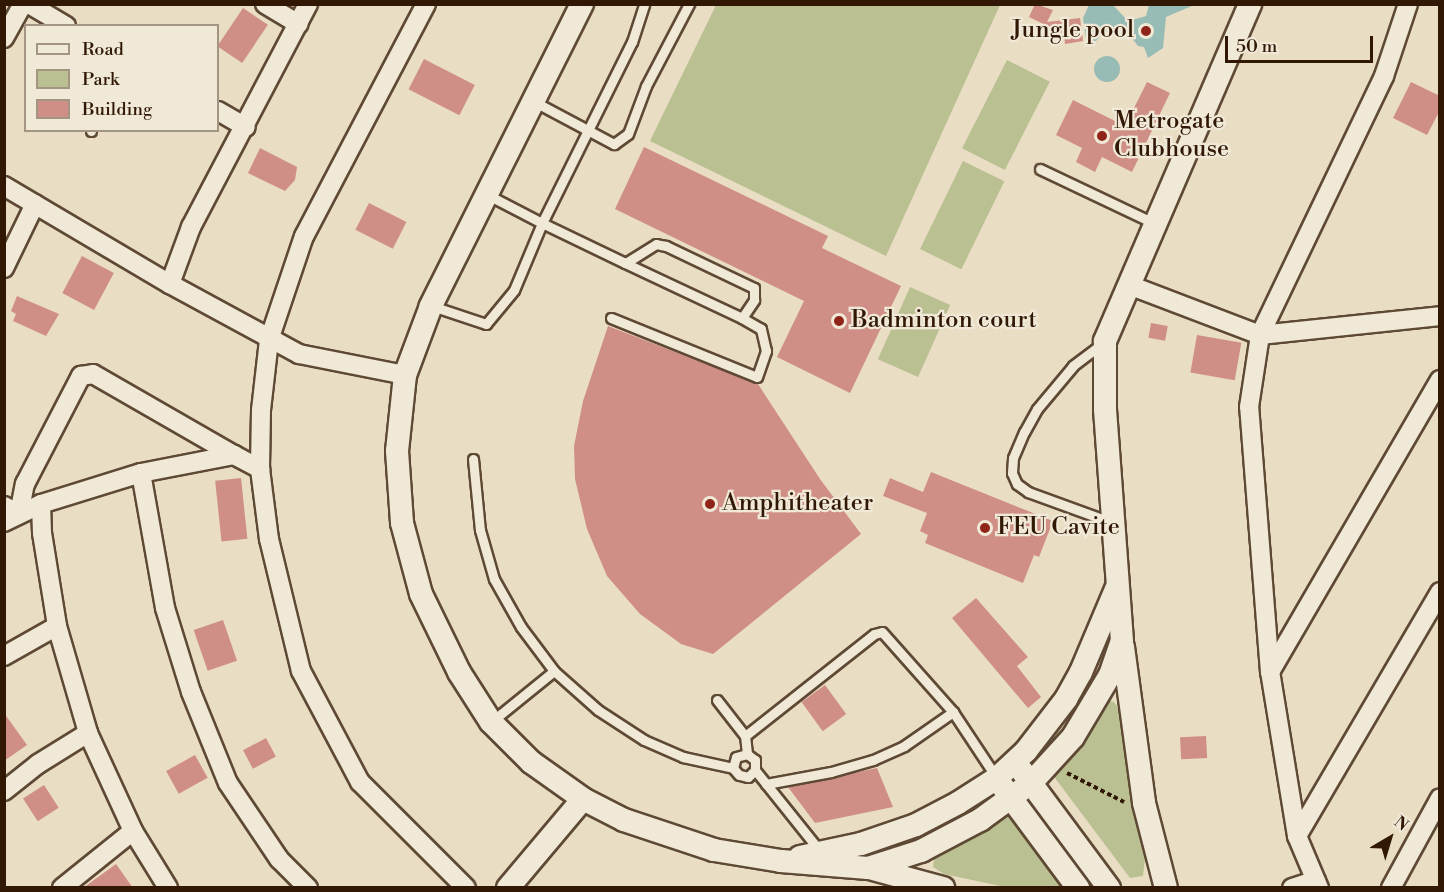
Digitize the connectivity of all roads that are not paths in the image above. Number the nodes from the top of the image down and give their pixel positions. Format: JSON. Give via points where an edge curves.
{"nodes":[{"id":1,"x":23,"y":4,"type":"edge"},
{"id":2,"x":29,"y":4,"type":"edge"},
{"id":3,"x":265,"y":4,"type":"edge"},
{"id":4,"x":308,"y":4,"type":"edge"},
{"id":5,"x":426,"y":4,"type":"edge"},
{"id":6,"x":582,"y":4,"type":"edge"},
{"id":7,"x":644,"y":4,"type":"edge"},
{"id":8,"x":689,"y":4,"type":"edge"},
{"id":9,"x":1250,"y":4,"type":"edge"},
{"id":10,"x":1408,"y":4,"type":"edge"},
{"id":11,"x":63,"y":24,"type":"edge"},
{"id":12,"x":298,"y":24,"type":"junction"},
{"id":13,"x":4,"y":38,"type":"edge"},
{"id":14,"x":532,"y":101,"type":"junction"},
{"id":15,"x":219,"y":112,"type":"edge"},
{"id":16,"x":246,"y":127,"type":"junction"},
{"id":17,"x":588,"y":132,"type":"junction"},
{"id":18,"x":1040,"y":169,"type":"dead end"},
{"id":19,"x":4,"y":186,"type":"edge"},
{"id":20,"x":486,"y":194,"type":"junction"},
{"id":21,"x":35,"y":204,"type":"junction"},
{"id":22,"x":542,"y":223,"type":"junction"},
{"id":23,"x":1156,"y":224,"type":"junction"},
{"id":24,"x":625,"y":263,"type":"junction"},
{"id":25,"x":4,"y":268,"type":"edge"},
{"id":26,"x":170,"y":284,"type":"junction"},
{"id":27,"x":1129,"y":285,"type":"junction"},
{"id":28,"x":431,"y":306,"type":"junction"},
{"id":29,"x":1440,"y":316,"type":"edge"},
{"id":30,"x":611,"y":318,"type":"dead end"},
{"id":31,"x":742,"y":318,"type":"junction"},
{"id":32,"x":1260,"y":335,"type":"junction"},
{"id":33,"x":269,"y":340,"type":"junction"},
{"id":34,"x":1105,"y":341,"type":"junction"},
{"id":35,"x":405,"y":375,"type":"junction"},
{"id":36,"x":1440,"y":380,"type":"edge"},
{"id":37,"x":234,"y":455,"type":"junction"},
{"id":38,"x":473,"y":459,"type":"dead end"},
{"id":39,"x":260,"y":469,"type":"junction"},
{"id":40,"x":141,"y":473,"type":"junction"},
{"id":41,"x":41,"y":504,"type":"junction"},
{"id":42,"x":9,"y":514,"type":"edge"},
{"id":43,"x":1115,"y":523,"type":"junction"},
{"id":44,"x":1117,"y":585,"type":"junction"},
{"id":45,"x":1440,"y":592,"type":"edge"},
{"id":46,"x":57,"y":626,"type":"junction"},
{"id":47,"x":1122,"y":641,"type":"junction"},
{"id":48,"x":4,"y":656,"type":"edge"},
{"id":49,"x":554,"y":671,"type":"junction"},
{"id":50,"x":1270,"y":672,"type":"junction"},
{"id":51,"x":717,"y":700,"type":"dead end"},
{"id":52,"x":952,"y":712,"type":"junction"},
{"id":53,"x":491,"y":722,"type":"junction"},
{"id":54,"x":88,"y":734,"type":"junction"},
{"id":55,"x":745,"y":736,"type":"junction"},
{"id":56,"x":747,"y":754,"type":"junction"},
{"id":57,"x":1015,"y":762,"type":"junction"},
{"id":58,"x":733,"y":768,"type":"junction"},
{"id":59,"x":755,"y":770,"type":"junction"},
{"id":60,"x":997,"y":778,"type":"junction"},
{"id":61,"x":1031,"y":783,"type":"junction"},
{"id":62,"x":766,"y":784,"type":"junction"},
{"id":63,"x":4,"y":791,"type":"edge"},
{"id":64,"x":1440,"y":798,"type":"edge"},
{"id":65,"x":583,"y":799,"type":"junction"},
{"id":66,"x":1012,"y":799,"type":"junction"},
{"id":67,"x":133,"y":831,"type":"junction"},
{"id":68,"x":1297,"y":836,"type":"junction"},
{"id":69,"x":823,"y":859,"type":"junction"},
{"id":70,"x":868,"y":868,"type":"junction"},
{"id":71,"x":1317,"y":884,"type":"edge"},
{"id":72,"x":62,"y":888,"type":"edge"},
{"id":73,"x":168,"y":888,"type":"edge"},
{"id":74,"x":308,"y":888,"type":"edge"},
{"id":75,"x":466,"y":888,"type":"edge"},
{"id":76,"x":508,"y":888,"type":"edge"},
{"id":77,"x":943,"y":888,"type":"edge"},
{"id":78,"x":1078,"y":888,"type":"edge"},
{"id":79,"x":1109,"y":888,"type":"edge"},
{"id":80,"x":1166,"y":888,"type":"edge"},
{"id":81,"x":1292,"y":888,"type":"edge"},
{"id":82,"x":1391,"y":888,"type":"edge"}],
"edges":[{"from":1,"to":13,"type":"street"},
{"from":2,"to":11,"type":"street"},
{"from":3,"to":12,"type":"street"},
{"from":4,"to":12,"type":"street"},
{"from":5,"to":33,"type":"street","via":[[304,236]]},
{"from":6,"to":14,"type":"street"},
{"from":7,"to":17,"type":"lane","via":[[632,42]]},
{"from":8,"to":17,"type":"lane","via":[[646,86],[628,134],[614,144]]},
{"from":9,"to":23,"type":"street"},
{"from":10,"to":32,"type":"street","via":[[1384,76]]},
{"from":12,"to":16,"type":"street"},
{"from":14,"to":17,"type":"lane"},
{"from":14,"to":20,"type":"street"},
{"from":15,"to":16,"type":"street"},
{"from":16,"to":26,"type":"street","via":[[191,227]]},
{"from":17,"to":22,"type":"lane"},
{"from":18,"to":23,"type":"lane"},
{"from":19,"to":21,"type":"street"},
{"from":20,"to":22,"type":"lane"},
{"from":20,"to":28,"type":"street"},
{"from":21,"to":25,"type":"street"},
{"from":21,"to":26,"type":"street"},
{"from":22,"to":24,"type":"lane"},
{"from":22,"to":28,"type":"lane","via":[[514,290],[486,324]]},
{"from":23,"to":27,"type":"street"},
{"from":24,"to":31,"type":"lane"},
{"from":24,"to":31,"type":"lane","via":[[656,244],[666,246],[754,288],[754,300]]},
{"from":26,"to":33,"type":"street"},
{"from":27,"to":32,"type":"street"},
{"from":27,"to":34,"type":"street"},
{"from":28,"to":35,"type":"street"},
{"from":29,"to":32,"type":"street"},
{"from":30,"to":31,"type":"lane","via":[[757,377],[766,351],[761,329]]},
{"from":32,"to":50,"type":"street","via":[[1249,407]]},
{"from":33,"to":35,"type":"street","via":[[299,354]]},
{"from":33,"to":39,"type":"street","via":[[261,410]]},
{"from":34,"to":43,"type":"street","via":[[1105,409]]},
{"from":34,"to":43,"type":"lane","via":[[1073,366],[1037,410],[1016,449],[1012,473],[1017,484],[1028,492]]},
{"from":35,"to":53,"type":"street","via":[[397,451],[402,523],[421,594],[459,672]]},
{"from":36,"to":50,"type":"street"},
{"from":37,"to":39,"type":"street"},
{"from":37,"to":40,"type":"street"},
{"from":37,"to":42,"type":"street","via":[[93,374],[81,376]]},
{"from":38,"to":49,"type":"lane","via":[[480,530],[494,579],[521,627]]},
{"from":39,"to":75,"type":"street","via":[[269,539],[301,670],[360,782]]},
{"from":40,"to":41,"type":"street"},
{"from":40,"to":74,"type":"street","via":[[165,608],[191,692],[228,783],[279,859]]},
{"from":41,"to":42,"type":"street"},
{"from":41,"to":46,"type":"street"},
{"from":43,"to":44,"type":"street"},
{"from":44,"to":47,"type":"street"},
{"from":44,"to":57,"type":"street","via":[[1066,699]]},
{"from":45,"to":68,"type":"street"},
{"from":46,"to":48,"type":"street"},
{"from":46,"to":54,"type":"street"},
{"from":47,"to":61,"type":"street","via":[[1094,705],[1073,737]]},
{"from":47,"to":80,"type":"street","via":[[1144,803]]},
{"from":49,"to":53,"type":"lane"},
{"from":49,"to":58,"type":"lane","via":[[597,710],[644,740],[683,757]]},
{"from":50,"to":68,"type":"street"},
{"from":51,"to":55,"type":"lane"},
{"from":52,"to":55,"type":"lane","via":[[882,632],[874,634]]},
{"from":52,"to":60,"type":"lane"},
{"from":52,"to":62,"type":"lane","via":[[904,746],[873,760]]},
{"from":53,"to":65,"type":"street","via":[[531,762]]},
{"from":54,"to":63,"type":"street","via":[[38,764]]},
{"from":54,"to":67,"type":"street"},
{"from":55,"to":56,"type":"lane"},
{"from":56,"to":58,"type":"lane","via":[[736,757]]},
{"from":56,"to":59,"type":"lane","via":[[755,760]]},
{"from":57,"to":60,"type":"street"},
{"from":57,"to":61,"type":"street"},
{"from":58,"to":59,"type":"lane","via":[[748,777]]},
{"from":59,"to":62,"type":"lane"},
{"from":60,"to":66,"type":"street"},
{"from":60,"to":69,"type":"street","via":[[916,825]]},
{"from":61,"to":66,"type":"street"},
{"from":61,"to":79,"type":"street"},
{"from":62,"to":69,"type":"lane"},
{"from":64,"to":82,"type":"street"},
{"from":65,"to":69,"type":"street","via":[[624,820],[714,850],[781,861]]},
{"from":65,"to":76,"type":"street"},
{"from":66,"to":70,"type":"street","via":[[921,850]]},
{"from":66,"to":78,"type":"street"},
{"from":67,"to":72,"type":"street"},
{"from":67,"to":73,"type":"street"},
{"from":68,"to":71,"type":"street"},
{"from":69,"to":70,"type":"street"},
{"from":70,"to":77,"type":"street"},
{"from":71,"to":81,"type":"street"}]}
